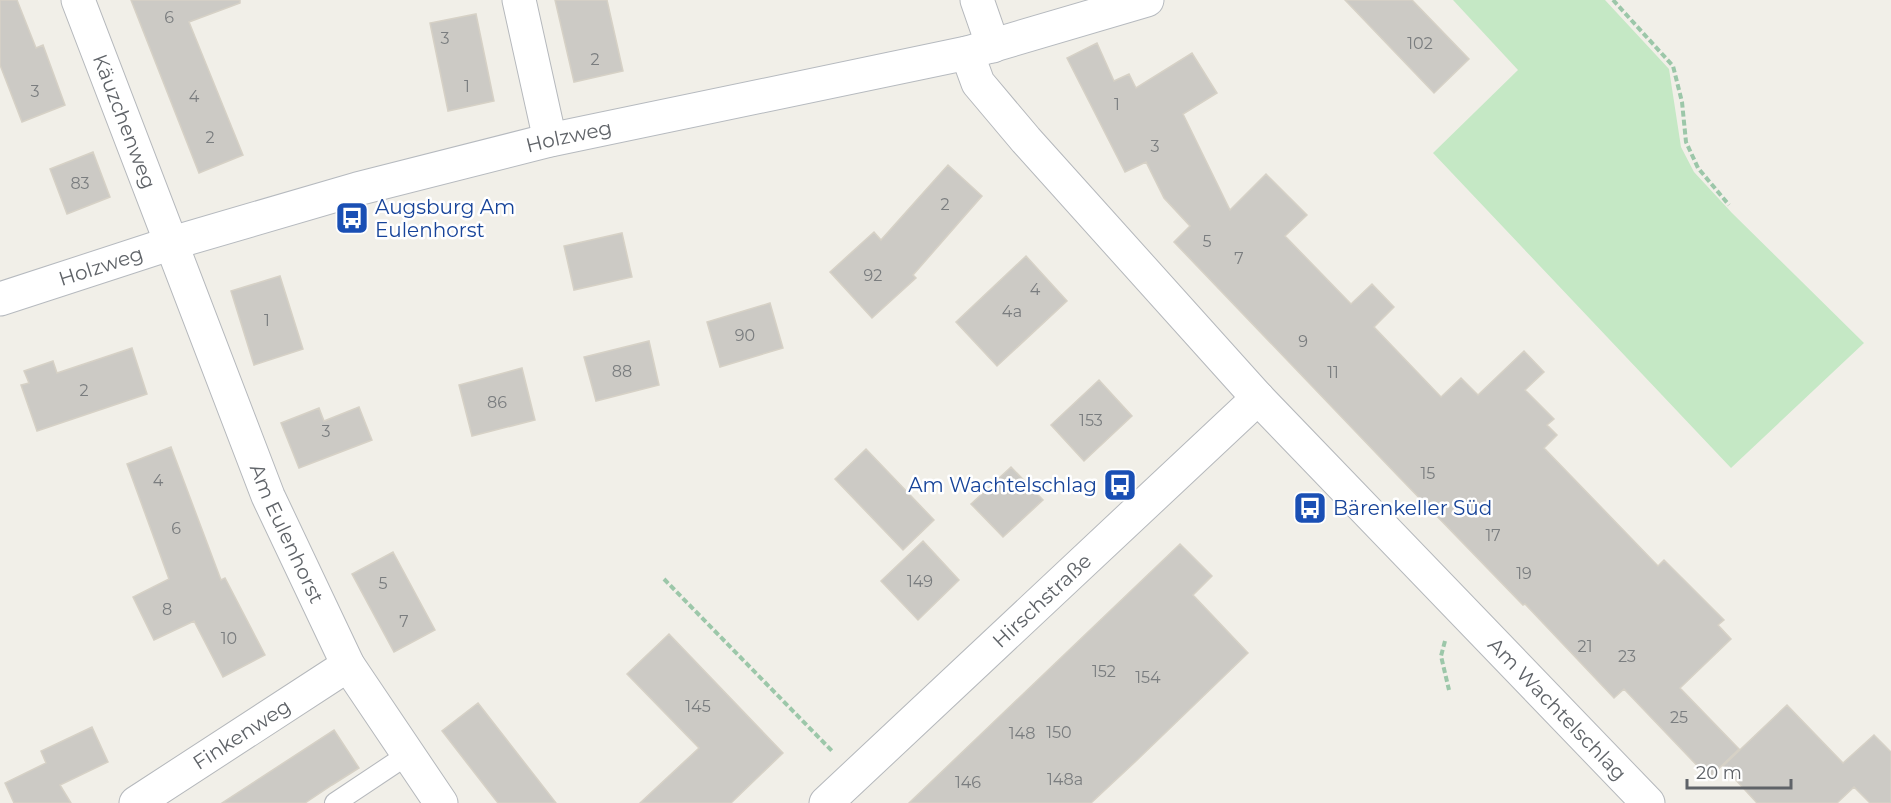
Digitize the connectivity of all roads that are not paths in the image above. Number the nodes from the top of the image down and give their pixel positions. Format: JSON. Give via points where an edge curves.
{"nodes":[{"id":1,"x":78,"y":0,"type":"edge"},
{"id":2,"x":519,"y":0,"type":"edge"},
{"id":3,"x":977,"y":0,"type":"edge"},
{"id":4,"x":1147,"y":0,"type":"edge"},
{"id":5,"x":980,"y":49,"type":"junction"},
{"id":6,"x":550,"y":140,"type":"junction"},
{"id":7,"x":172,"y":243,"type":"junction"},
{"id":8,"x":0,"y":299,"type":"edge"},
{"id":9,"x":1258,"y":398,"type":"junction"},
{"id":10,"x":348,"y":665,"type":"junction"},
{"id":11,"x":407,"y":755,"type":"junction"},
{"id":12,"x":1645,"y":802,"type":"edge"},
{"id":13,"x":136,"y":803,"type":"edge"},
{"id":14,"x":335,"y":803,"type":"edge"},
{"id":15,"x":441,"y":803,"type":"edge"},
{"id":16,"x":826,"y":803,"type":"edge"}],
"edges":[{"from":1,"to":7,"type":"street","name":"Käuzchenweg"},
{"from":2,"to":6,"type":"street"},
{"from":3,"to":5,"type":"street","name":"Am Wachtelschlag"},
{"from":4,"to":5,"type":"street","name":"Holzweg"},
{"from":5,"to":6,"type":"street","name":"Holzweg"},
{"from":5,"to":9,"type":"street","name":"Am Wachtelschlag","via":[[978,83]]},
{"from":6,"to":7,"type":"street","name":"Holzweg","via":[[357,189]]},
{"from":7,"to":8,"type":"street","name":"Holzweg"},
{"from":7,"to":10,"type":"street","name":"Am Eulenhorst","via":[[268,496]]},
{"from":9,"to":12,"type":"street","name":"Am Wachtelschlag"},
{"from":9,"to":16,"type":"street","name":"Hirschstraße"},
{"from":10,"to":11,"type":"street","name":"Am Eulenhorst"},
{"from":10,"to":13,"type":"street","name":"Finkenweg"},
{"from":11,"to":14,"type":"lane"},
{"from":11,"to":15,"type":"street","name":"Am Eulenhorst"}]}
